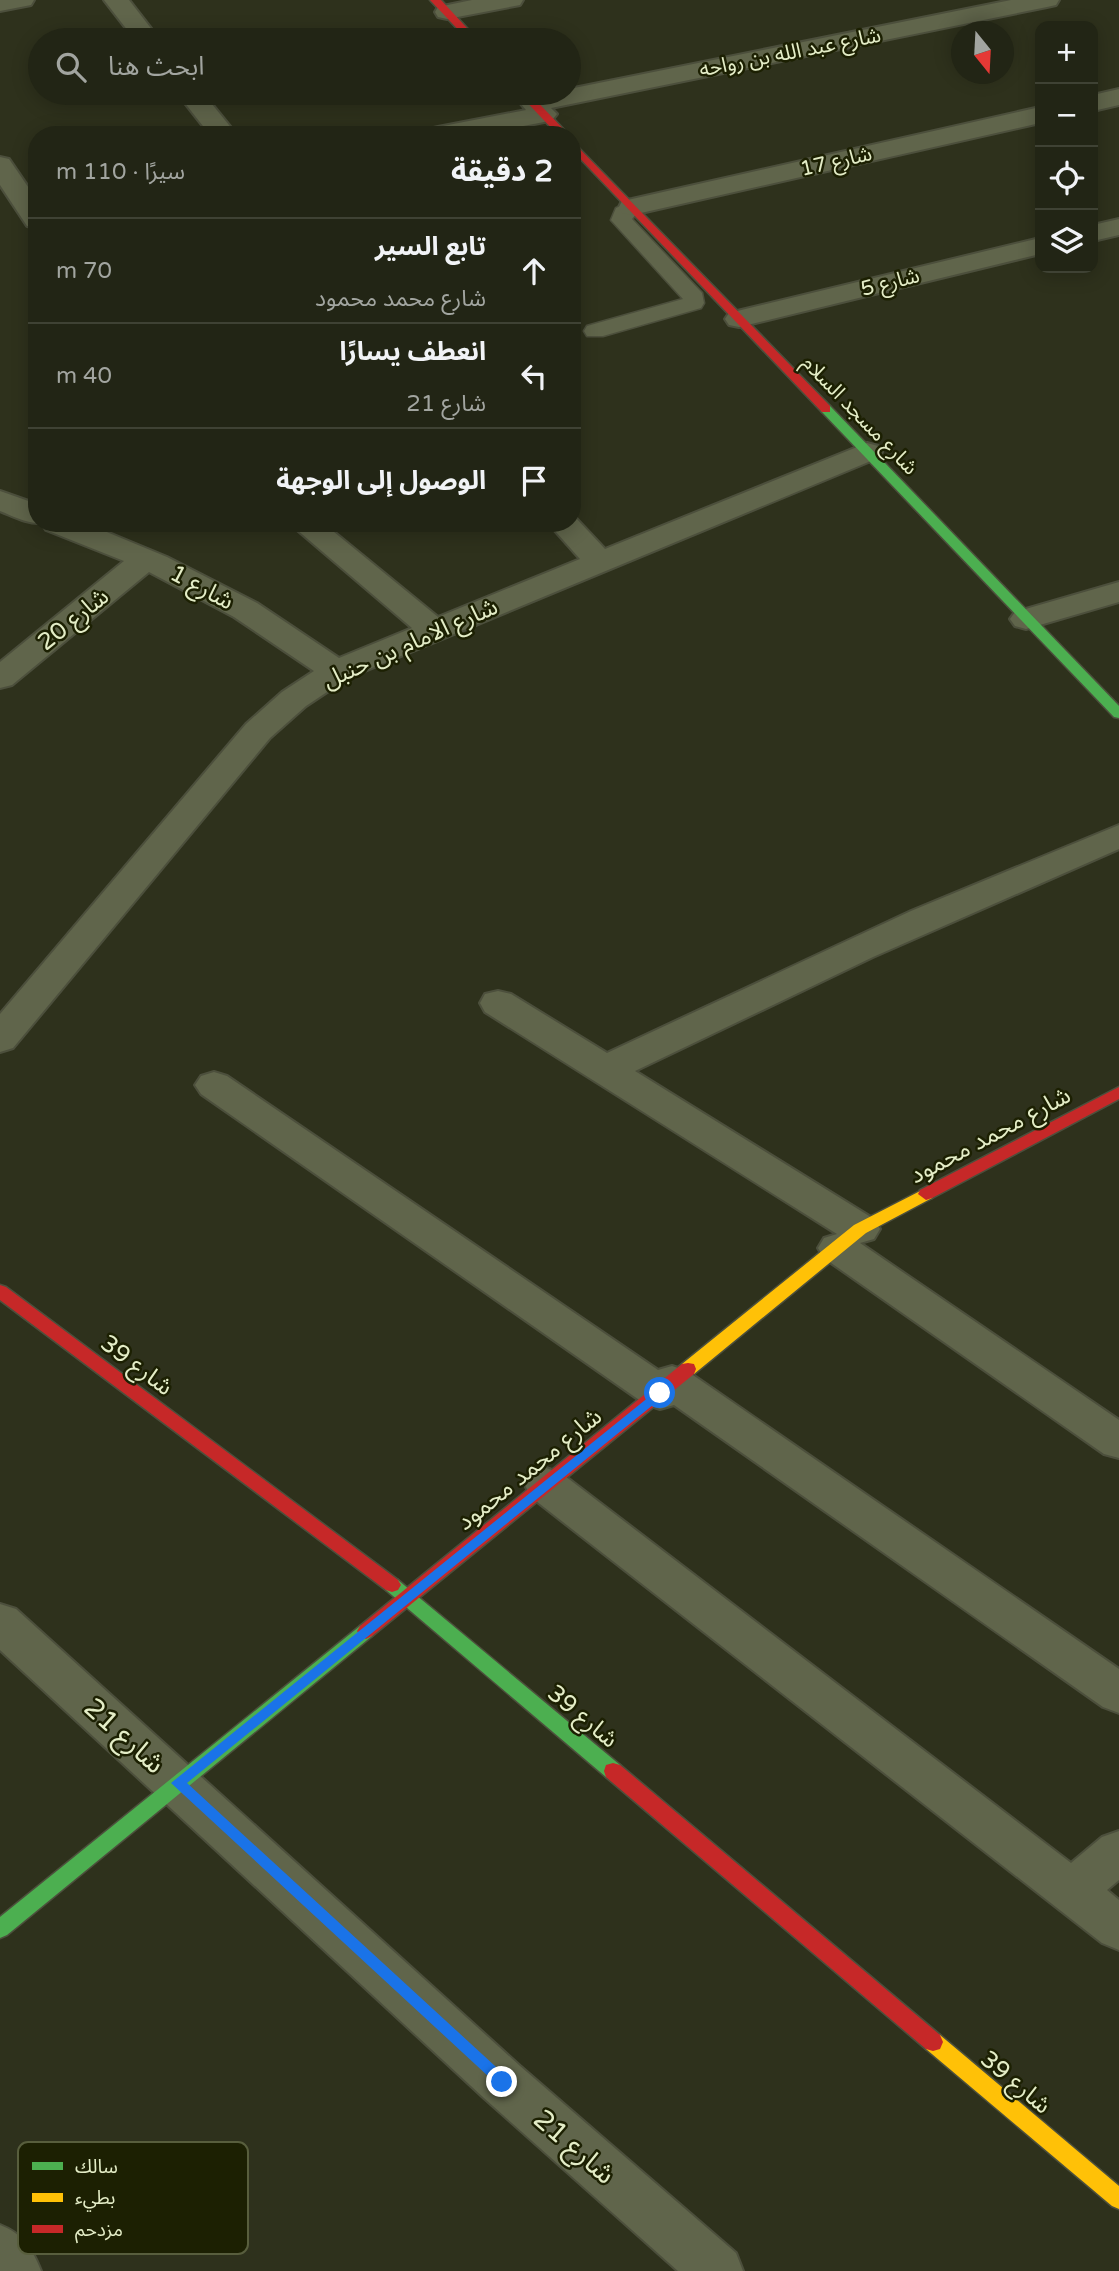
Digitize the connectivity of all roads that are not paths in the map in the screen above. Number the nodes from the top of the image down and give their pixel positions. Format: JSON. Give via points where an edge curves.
{"nodes":[{"id":1,"x":22,"y":0,"type":"edge"},
{"id":2,"x":116,"y":0,"type":"edge"},
{"id":3,"x":510,"y":0,"type":"edge"},
{"id":4,"x":1047,"y":0,"type":"edge"},
{"id":5,"x":0,"y":4,"type":"edge"},
{"id":6,"x":441,"y":6,"type":"edge"},
{"id":7,"x":138,"y":28,"type":"edge"},
{"id":8,"x":462,"y":28,"type":"edge"},
{"id":9,"x":581,"y":93,"type":"edge"},
{"id":10,"x":1119,"y":97,"type":"edge"},
{"id":11,"x":1098,"y":102,"type":"edge"},
{"id":12,"x":200,"y":105,"type":"edge"},
{"id":13,"x":527,"y":105,"type":"edge"},
{"id":14,"x":535,"y":105,"type":"edge"},
{"id":15,"x":1035,"y":116,"type":"edge"},
{"id":16,"x":217,"y":126,"type":"edge"},
{"id":17,"x":465,"y":126,"type":"edge"},
{"id":18,"x":555,"y":126,"type":"edge"},
{"id":19,"x":581,"y":153,"type":"edge"},
{"id":20,"x":0,"y":165,"type":"edge"},
{"id":21,"x":632,"y":206,"type":"junction"},
{"id":22,"x":28,"y":215,"type":"edge"},
{"id":23,"x":1119,"y":227,"type":"edge"},
{"id":24,"x":1098,"y":232,"type":"edge"},
{"id":25,"x":1035,"y":247,"type":"edge"},
{"id":26,"x":739,"y":319,"type":"junction"},
{"id":27,"x":595,"y":331,"type":"dead end"},
{"id":28,"x":867,"y":452,"type":"junction"},
{"id":29,"x":0,"y":500,"type":"edge"},
{"id":30,"x":28,"y":511,"type":"edge"},
{"id":31,"x":79,"y":532,"type":"edge"},
{"id":32,"x":315,"y":532,"type":"edge"},
{"id":33,"x":572,"y":532,"type":"edge"},
{"id":34,"x":146,"y":559,"type":"junction"},
{"id":35,"x":600,"y":562,"type":"junction"},
{"id":36,"x":1119,"y":592,"type":"edge"},
{"id":37,"x":1026,"y":620,"type":"junction"},
{"id":38,"x":434,"y":630,"type":"junction"},
{"id":39,"x":336,"y":671,"type":"junction"},
{"id":40,"x":0,"y":678,"type":"edge"},
{"id":41,"x":1119,"y":714,"type":"edge"},
{"id":42,"x":1119,"y":836,"type":"edge"},
{"id":43,"x":498,"y":1003,"type":"dead end"},
{"id":44,"x":3,"y":1031,"type":"edge"},
{"id":45,"x":605,"y":1070,"type":"junction"},
{"id":46,"x":214,"y":1085,"type":"dead end"},
{"id":47,"x":1119,"y":1092,"type":"edge"},
{"id":48,"x":849,"y":1238,"type":"junction"},
{"id":49,"x":0,"y":1291,"type":"edge"},
{"id":50,"x":666,"y":1387,"type":"junction"},
{"id":51,"x":1119,"y":1442,"type":"edge"},
{"id":52,"x":546,"y":1485,"type":"junction"},
{"id":53,"x":407,"y":1597,"type":"junction"},
{"id":54,"x":0,"y":1622,"type":"edge"},
{"id":55,"x":1119,"y":1694,"type":"edge"},
{"id":56,"x":178,"y":1783,"type":"junction"},
{"id":57,"x":1119,"y":1852,"type":"edge"},
{"id":58,"x":1071,"y":1891,"type":"junction"},
{"id":59,"x":0,"y":1928,"type":"edge"},
{"id":60,"x":1119,"y":1928,"type":"edge"},
{"id":61,"x":1119,"y":2199,"type":"edge"},
{"id":62,"x":0,"y":2250,"type":"edge"},
{"id":63,"x":15,"y":2271,"type":"edge"},
{"id":64,"x":718,"y":2271,"type":"edge"}],
"edges":[{"from":1,"to":5,"type":"street"},
{"from":2,"to":7,"type":"street"},
{"from":3,"to":6,"type":"street"},
{"from":4,"to":9,"type":"street","name":"شارع عبد الله بن رواحه"},
{"from":6,"to":8,"type":"street"},
{"from":10,"to":11,"type":"street"},
{"from":12,"to":16,"type":"street"},
{"from":13,"to":17,"type":"street","name":"شارع عبد الله بن رواحه"},
{"from":14,"to":18,"type":"street"},
{"from":15,"to":21,"type":"street","name":"شارع 17"},
{"from":19,"to":21,"type":"street","name":"شارع مسجد السلام"},
{"from":20,"to":22,"type":"street"},
{"from":21,"to":26,"type":"street","name":"شارع مسجد السلام"},
{"from":21,"to":27,"type":"lane","via":[[622,212],[621,220],[694,298],[693,303]]},
{"from":23,"to":24,"type":"street"},
{"from":25,"to":26,"type":"street","name":"شارع 5"},
{"from":26,"to":28,"type":"street","name":"شارع مسجد السلام"},
{"from":28,"to":35,"type":"street","name":"شارع الامام بن حنبل"},
{"from":28,"to":37,"type":"street","name":"شارع مسجد السلام"},
{"from":29,"to":30,"type":"street"},
{"from":31,"to":34,"type":"street","name":"شارع 1"},
{"from":32,"to":38,"type":"street"},
{"from":33,"to":35,"type":"street"},
{"from":34,"to":39,"type":"street","name":"شارع 1","via":[[214,591]]},
{"from":34,"to":40,"type":"street","name":"شارع 20"},
{"from":35,"to":38,"type":"street","name":"شارع الامام بن حنبل"},
{"from":36,"to":37,"type":"street"},
{"from":37,"to":41,"type":"street","name":"شارع مسجد السلام"},
{"from":38,"to":39,"type":"street","name":"شارع الامام بن حنبل"},
{"from":39,"to":44,"type":"street","name":"شارع الامام بن حنبل","via":[[258,731]]},
{"from":42,"to":45,"type":"street","via":[[811,968]]},
{"from":43,"to":45,"type":"street"},
{"from":45,"to":48,"type":"street"},
{"from":46,"to":50,"type":"street"},
{"from":47,"to":48,"type":"street","name":"شارع محمد محمود"},
{"from":48,"to":50,"type":"street","name":"شارع محمد محمود"},
{"from":48,"to":51,"type":"street"},
{"from":49,"to":53,"type":"street","name":"شارع 39"},
{"from":50,"to":52,"type":"street","name":"شارع محمد محمود"},
{"from":50,"to":55,"type":"street"},
{"from":52,"to":53,"type":"street","name":"شارع محمد محمود"},
{"from":52,"to":58,"type":"street"},
{"from":53,"to":56,"type":"street","name":"شارع محمد محمود"},
{"from":53,"to":61,"type":"street","name":"شارع 39"},
{"from":54,"to":56,"type":"street","name":"شارع 21"},
{"from":56,"to":59,"type":"street","name":"شارع محمد محمود"},
{"from":56,"to":64,"type":"street","name":"شارع 21","via":[[502,2082]]},
{"from":57,"to":58,"type":"street"},
{"from":58,"to":60,"type":"street"},
{"from":62,"to":63,"type":"street"}]}
